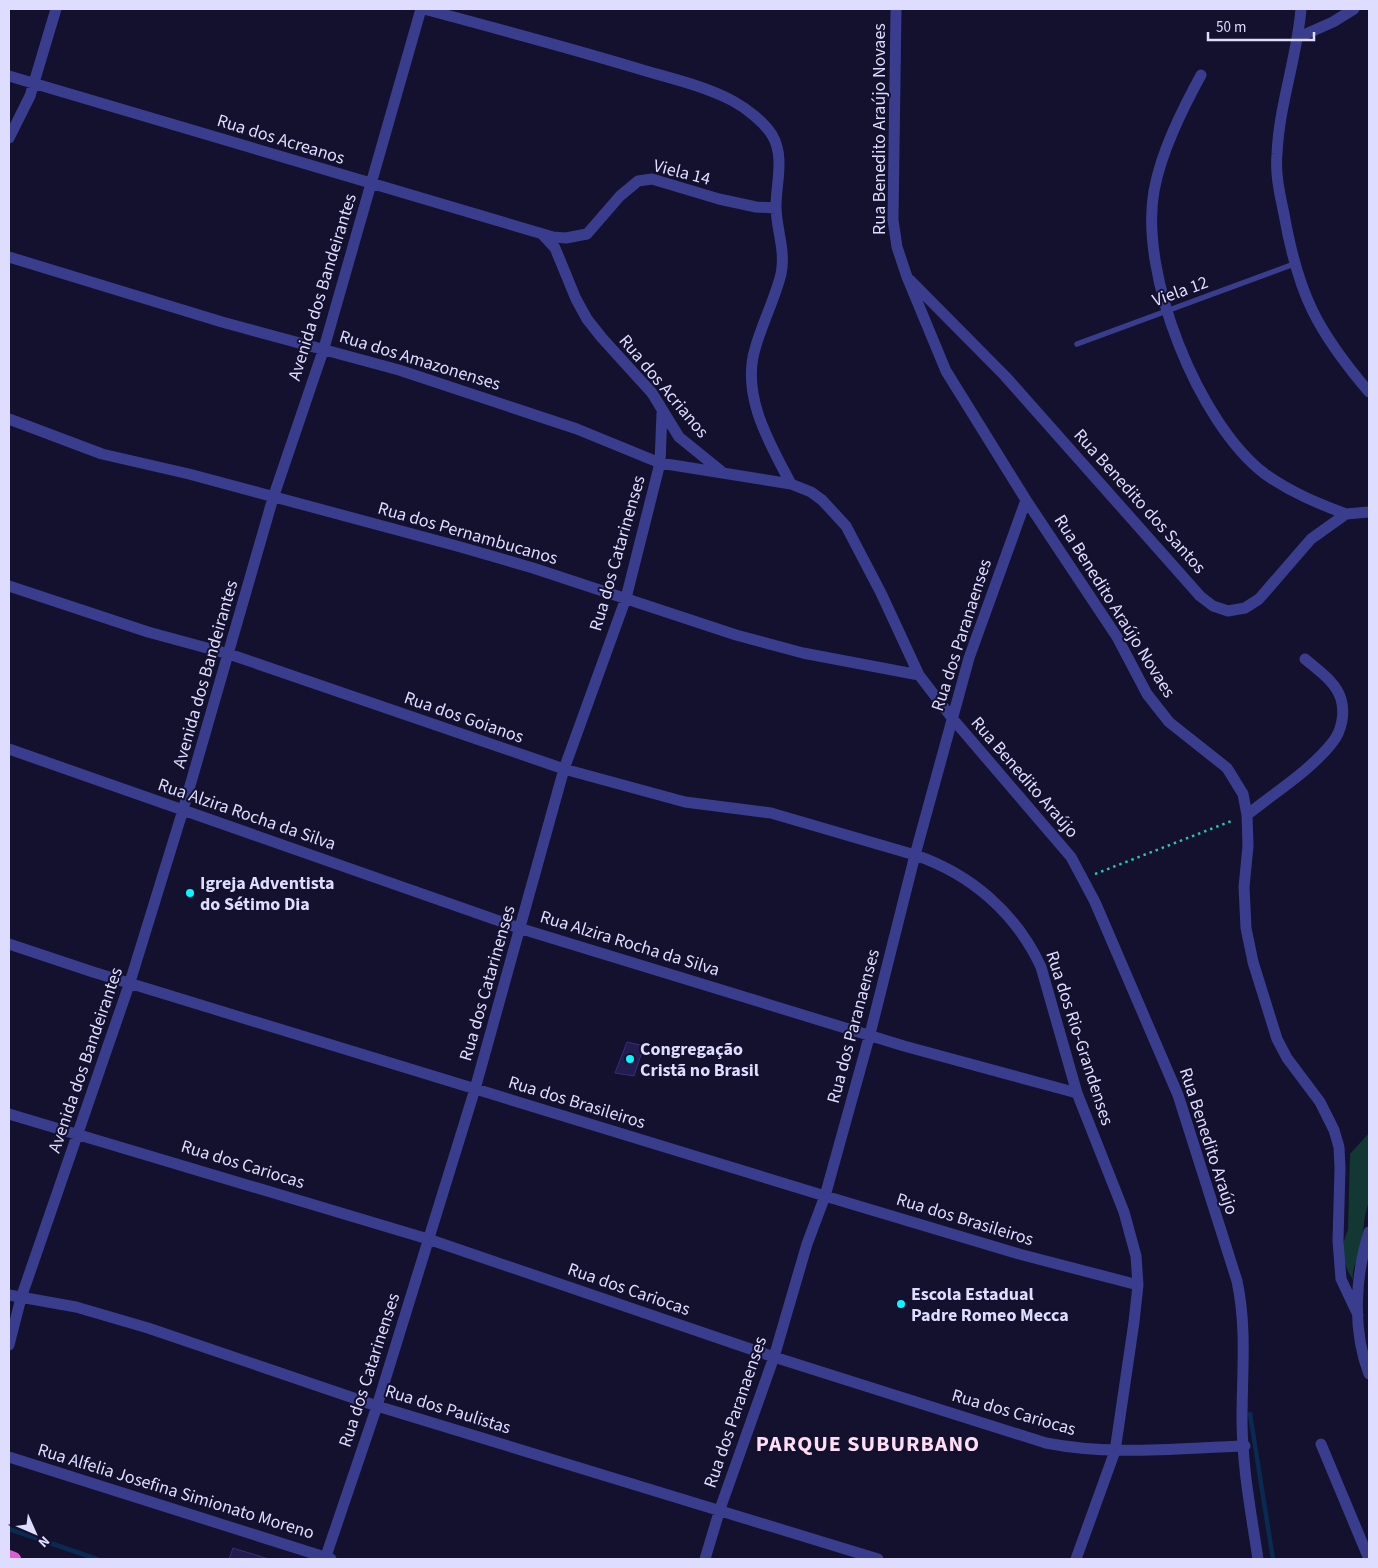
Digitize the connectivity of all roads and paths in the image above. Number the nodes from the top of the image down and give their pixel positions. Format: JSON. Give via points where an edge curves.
{"nodes":[{"id":1,"x":56,"y":9,"type":"edge"},
{"id":2,"x":423,"y":9,"type":"edge"},
{"id":3,"x":896,"y":9,"type":"edge"},
{"id":4,"x":1301,"y":9,"type":"edge"},
{"id":5,"x":1354,"y":9,"type":"edge"},
{"id":6,"x":1299,"y":37,"type":"junction"},
{"id":7,"x":1201,"y":75,"type":"dead end"},
{"id":8,"x":9,"y":76,"type":"edge"},
{"id":9,"x":34,"y":84,"type":"junction"},
{"id":10,"x":9,"y":138,"type":"edge"},
{"id":11,"x":371,"y":184,"type":"junction"},
{"id":12,"x":776,"y":208,"type":"junction"},
{"id":13,"x":543,"y":235,"type":"junction"},
{"id":14,"x":9,"y":257,"type":"edge"},
{"id":15,"x":1294,"y":264,"type":"junction"},
{"id":16,"x":907,"y":277,"type":"junction"},
{"id":17,"x":1168,"y":311,"type":"junction"},
{"id":18,"x":1077,"y":344,"type":"dead end"},
{"id":19,"x":324,"y":348,"type":"junction"},
{"id":20,"x":1369,"y":392,"type":"edge"},
{"id":21,"x":662,"y":413,"type":"junction"},
{"id":22,"x":9,"y":419,"type":"edge"},
{"id":23,"x":660,"y":463,"type":"junction"},
{"id":24,"x":724,"y":473,"type":"junction"},
{"id":25,"x":791,"y":484,"type":"junction"},
{"id":26,"x":273,"y":498,"type":"junction"},
{"id":27,"x":1026,"y":500,"type":"junction"},
{"id":28,"x":1369,"y":512,"type":"edge"},
{"id":29,"x":1346,"y":514,"type":"junction"},
{"id":30,"x":9,"y":586,"type":"edge"},
{"id":31,"x":626,"y":598,"type":"junction"},
{"id":32,"x":229,"y":654,"type":"junction"},
{"id":33,"x":1306,"y":659,"type":"dead end"},
{"id":34,"x":919,"y":675,"type":"junction"},
{"id":35,"x":952,"y":718,"type":"junction"},
{"id":36,"x":9,"y":749,"type":"edge"},
{"id":37,"x":564,"y":770,"type":"junction"},
{"id":38,"x":183,"y":810,"type":"junction"},
{"id":39,"x":1247,"y":815,"type":"junction"},
{"id":40,"x":915,"y":855,"type":"junction"},
{"id":41,"x":1083,"y":879,"type":"junction"},
{"id":42,"x":522,"y":929,"type":"junction"},
{"id":43,"x":9,"y":944,"type":"edge"},
{"id":44,"x":130,"y":982,"type":"junction"},
{"id":45,"x":870,"y":1034,"type":"junction"},
{"id":46,"x":475,"y":1089,"type":"junction"},
{"id":47,"x":1076,"y":1093,"type":"junction"},
{"id":48,"x":9,"y":1114,"type":"edge"},
{"id":49,"x":79,"y":1133,"type":"junction"},
{"id":50,"x":825,"y":1196,"type":"junction"},
{"id":51,"x":1369,"y":1232,"type":"edge"},
{"id":52,"x":428,"y":1239,"type":"junction"},
{"id":53,"x":1138,"y":1285,"type":"junction"},
{"id":54,"x":9,"y":1295,"type":"edge"},
{"id":55,"x":21,"y":1298,"type":"junction"},
{"id":56,"x":1358,"y":1315,"type":"junction"},
{"id":57,"x":9,"y":1345,"type":"edge"},
{"id":58,"x":774,"y":1357,"type":"junction"},
{"id":59,"x":1369,"y":1374,"type":"edge"},
{"id":60,"x":377,"y":1406,"type":"junction"},
{"id":61,"x":1321,"y":1444,"type":"dead end"},
{"id":62,"x":1245,"y":1446,"type":"junction"},
{"id":63,"x":1115,"y":1451,"type":"junction"},
{"id":64,"x":9,"y":1457,"type":"edge"},
{"id":65,"x":720,"y":1509,"type":"junction"},
{"id":66,"x":9,"y":1558,"type":"edge"},
{"id":67,"x":14,"y":1559,"type":"edge"},
{"id":68,"x":328,"y":1559,"type":"edge"},
{"id":69,"x":705,"y":1559,"type":"edge"},
{"id":70,"x":878,"y":1559,"type":"edge"},
{"id":71,"x":1076,"y":1559,"type":"edge"},
{"id":72,"x":1258,"y":1559,"type":"edge"},
{"id":73,"x":1369,"y":1559,"type":"edge"}],
"edges":[{"from":1,"to":9,"type":"street"},
{"from":2,"to":11,"type":"street","name":"Avenida dos Bandeirantes"},
{"from":2,"to":12,"type":"street","via":[[572,49],[708,90],[733,101],[772,135],[779,164]]},
{"from":3,"to":16,"type":"street","name":"Rua Benedito Araújo Novaes","via":[[893,220]]},
{"from":4,"to":6,"type":"street"},
{"from":5,"to":6,"type":"street"},
{"from":6,"to":15,"type":"street","via":[[1281,116],[1276,156]]},
{"from":7,"to":17,"type":"street","via":[[1180,116],[1154,191],[1153,249]]},
{"from":8,"to":9,"type":"street","name":"Rua dos Acreanos"},
{"from":9,"to":10,"type":"street"},
{"from":9,"to":11,"type":"street","name":"Rua dos Acreanos"},
{"from":11,"to":13,"type":"street","name":"Rua dos Acreanos"},
{"from":11,"to":19,"type":"street","name":"Avenida dos Bandeirantes"},
{"from":12,"to":13,"type":"street","name":"Viela 14","via":[[719,199],[652,179],[638,181],[620,196],[587,234],[566,238]]},
{"from":12,"to":25,"type":"street","via":[[782,250],[781,273],[754,351],[752,392],[759,415]]},
{"from":13,"to":21,"type":"street","name":"Rua dos Acrianos","via":[[555,248],[587,319],[652,393]]},
{"from":14,"to":19,"type":"street","name":"Rua dos Amazonenses","via":[[222,322]]},
{"from":15,"to":17,"type":"lane","name":"Viela 12"},
{"from":15,"to":20,"type":"street","via":[[1308,304],[1324,334]]},
{"from":16,"to":27,"type":"street","name":"Rua Benedito Araújo Novaes","via":[[946,371]]},
{"from":16,"to":29,"type":"street","name":"Rua Benedito dos Santos","via":[[1006,376],[1200,596],[1213,606],[1228,611],[1246,608],[1259,599],[1311,540]]},
{"from":17,"to":18,"type":"lane","name":"Viela 12"},
{"from":17,"to":29,"type":"street","via":[[1201,392],[1224,430],[1243,453],[1264,473],[1298,496]]},
{"from":19,"to":23,"type":"street","name":"Rua dos Amazonenses","via":[[568,426]]},
{"from":19,"to":26,"type":"street","name":"Avenida dos Bandeirantes"},
{"from":21,"to":23,"type":"street","name":"Rua dos Catarinenses"},
{"from":21,"to":24,"type":"street","name":"Rua dos Acrianos","via":[[690,448]]},
{"from":22,"to":26,"type":"street","name":"Rua dos Pernambucanos","via":[[102,454],[190,474]]},
{"from":23,"to":24,"type":"street","name":"Rua dos Amazonenses"},
{"from":23,"to":31,"type":"street","name":"Rua dos Catarinenses"},
{"from":24,"to":25,"type":"street","name":"Rua dos Amazonenses"},
{"from":25,"to":34,"type":"street","name":"Rua Benedito Araújo","via":[[822,500],[846,526]]},
{"from":26,"to":31,"type":"street","name":"Rua dos Pernambucanos","via":[[457,546]]},
{"from":26,"to":32,"type":"street","name":"Avenida dos Bandeirantes"},
{"from":27,"to":35,"type":"street","name":"Rua dos Paranaenses","via":[[972,649]]},
{"from":27,"to":39,"type":"street","name":"Rua Benedito Araújo Novaes","via":[[1117,637],[1147,694],[1169,722],[1232,774],[1243,794]]},
{"from":28,"to":29,"type":"street"},
{"from":30,"to":32,"type":"street","name":"Rua dos Goianos","via":[[148,632]]},
{"from":31,"to":34,"type":"street","name":"Rua dos Pernambucanos","via":[[803,653]]},
{"from":31,"to":37,"type":"street","name":"Rua dos Catarinenses"},
{"from":32,"to":37,"type":"street","name":"Rua dos Goianos"},
{"from":32,"to":38,"type":"street","name":"Avenida dos Bandeirantes"},
{"from":33,"to":39,"type":"street","via":[[1332,683],[1340,698],[1340,728],[1333,742],[1316,759]]},
{"from":34,"to":35,"type":"street","name":"Rua Benedito Araújo"},
{"from":35,"to":40,"type":"street","name":"Rua dos Paranaenses"},
{"from":35,"to":41,"type":"street","name":"Rua Benedito Araújo","via":[[1058,841]]},
{"from":36,"to":38,"type":"street","name":"Rua Alzira Rocha da Silva"},
{"from":37,"to":40,"type":"street","name":"Rua dos Goianos","via":[[685,802],[771,813]]},
{"from":37,"to":42,"type":"street","name":"Rua dos Catarinenses"},
{"from":38,"to":42,"type":"street","name":"Rua Alzira Rocha da Silva"},
{"from":38,"to":44,"type":"street","name":"Avenida dos Bandeirantes"},
{"from":39,"to":41,"type":"path"},
{"from":39,"to":56,"type":"street","name":"Rua Benedito Araújo Novaes","via":[[1244,887],[1252,962],[1277,1039],[1320,1102],[1334,1130],[1340,1168],[1338,1241],[1341,1279]]},
{"from":40,"to":45,"type":"street","name":"Rua dos Paranaenses"},
{"from":40,"to":47,"type":"street","name":"Rua dos Rio-Grandenses","via":[[951,870],[976,886],[1013,922],[1032,948],[1053,1006]]},
{"from":41,"to":62,"type":"street","name":"Rua Benedito Araújo","via":[[1178,1095],[1237,1281],[1244,1328],[1242,1420]]},
{"from":42,"to":45,"type":"street","name":"Rua Alzira Rocha da Silva"},
{"from":42,"to":46,"type":"street","name":"Rua dos Catarinenses"},
{"from":43,"to":44,"type":"street","name":"Rua dos Brasileiros"},
{"from":44,"to":46,"type":"street","name":"Rua dos Brasileiros"},
{"from":44,"to":49,"type":"street","name":"Avenida dos Bandeirantes"},
{"from":45,"to":47,"type":"street","name":"Rua Alzira Rocha da Silva"},
{"from":45,"to":50,"type":"street","name":"Rua dos Paranaenses"},
{"from":46,"to":50,"type":"street","name":"Rua dos Brasileiros"},
{"from":46,"to":52,"type":"street","name":"Rua dos Catarinenses"},
{"from":47,"to":53,"type":"street","name":"Rua dos Rio-Grandenses","via":[[1124,1212],[1136,1256]]},
{"from":48,"to":49,"type":"street","name":"Rua dos Cariocas"},
{"from":49,"to":52,"type":"street","name":"Rua dos Cariocas"},
{"from":49,"to":55,"type":"street","name":"Avenida dos Bandeirantes"},
{"from":50,"to":53,"type":"street","name":"Rua dos Brasileiros","via":[[1019,1254]]},
{"from":50,"to":58,"type":"street","name":"Rua dos Paranaenses","via":[[807,1244]]},
{"from":51,"to":56,"type":"street","via":[[1359,1288]]},
{"from":52,"to":58,"type":"street","name":"Rua dos Cariocas"},
{"from":52,"to":60,"type":"street","name":"Rua dos Catarinenses"},
{"from":53,"to":63,"type":"street","name":"Rua dos Rio-Grandenses"},
{"from":54,"to":55,"type":"street","name":"Rua dos Paulistas"},
{"from":55,"to":57,"type":"street","name":"Avenida dos Bandeirantes"},
{"from":55,"to":60,"type":"street","name":"Rua dos Paulistas","via":[[76,1307],[148,1328]]},
{"from":56,"to":59,"type":"street","name":"Rua Benedito Araújo Novaes","via":[[1359,1341]]},
{"from":58,"to":63,"type":"street","name":"Rua dos Cariocas","via":[[1046,1443]]},
{"from":58,"to":65,"type":"street","name":"Rua dos Paranaenses"},
{"from":60,"to":65,"type":"street","name":"Rua dos Paulistas"},
{"from":60,"to":68,"type":"street","name":"Rua dos Catarinenses"},
{"from":61,"to":73,"type":"street"},
{"from":62,"to":63,"type":"street","name":"Rua dos Cariocas"},
{"from":62,"to":72,"type":"street","name":"Rua Benedito Araújo","via":[[1248,1496]]},
{"from":63,"to":71,"type":"street","name":"Rua dos Rio-Grandenses"},
{"from":64,"to":68,"type":"street","name":"Rua Alfelia Josefina Simionato Moreno"},
{"from":65,"to":69,"type":"street","name":"Rua dos Paranaenses"},
{"from":65,"to":70,"type":"street","name":"Rua dos Paulistas"},
{"from":66,"to":67,"type":"highway"}]}
